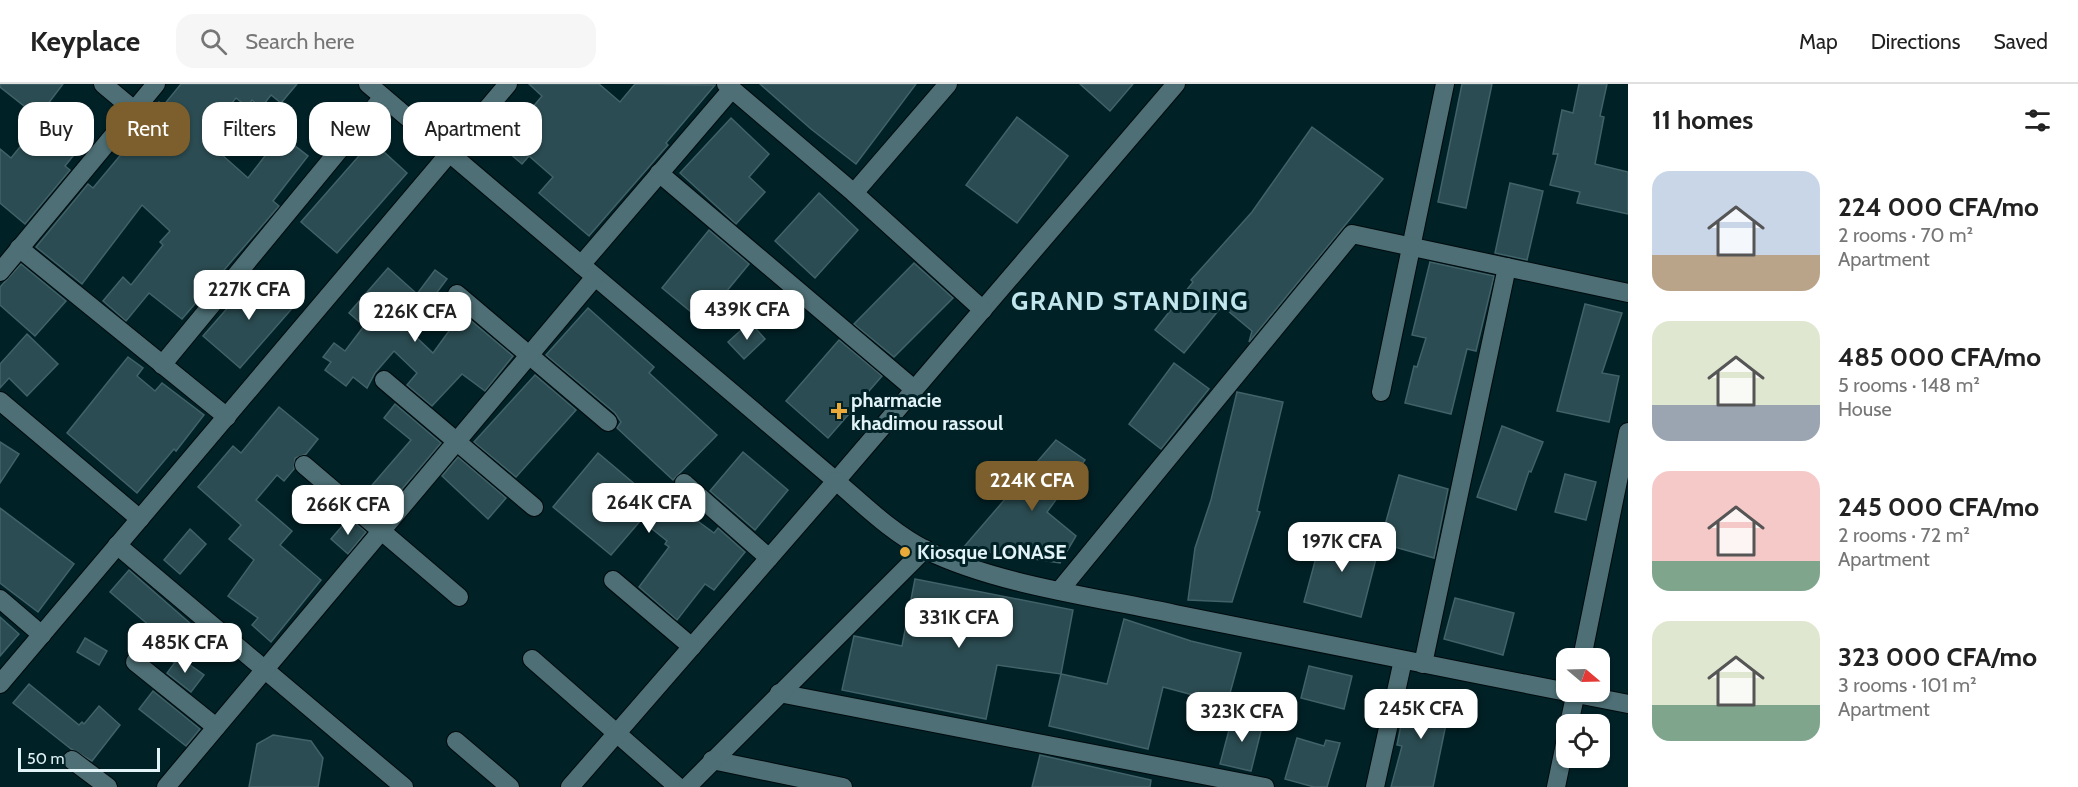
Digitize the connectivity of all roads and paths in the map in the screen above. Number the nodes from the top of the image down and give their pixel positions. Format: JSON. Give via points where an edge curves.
{"nodes":[{"id":1,"x":103,"y":84,"type":"edge"},
{"id":2,"x":156,"y":84,"type":"edge"},
{"id":3,"x":368,"y":84,"type":"edge"},
{"id":4,"x":508,"y":84,"type":"edge"},
{"id":5,"x":948,"y":84,"type":"edge"},
{"id":6,"x":1176,"y":84,"type":"edge"},
{"id":7,"x":1445,"y":84,"type":"edge"},
{"id":8,"x":729,"y":86,"type":"edge"},
{"id":9,"x":383,"y":97,"type":"junction"},
{"id":10,"x":124,"y":102,"type":"edge"},
{"id":11,"x":141,"y":102,"type":"edge"},
{"id":12,"x":493,"y":102,"type":"edge"},
{"id":13,"x":403,"y":114,"type":"edge"},
{"id":14,"x":106,"y":144,"type":"edge"},
{"id":15,"x":446,"y":156,"type":"edge"},
{"id":16,"x":453,"y":156,"type":"edge"},
{"id":17,"x":658,"y":173,"type":"junction"},
{"id":18,"x":854,"y":193,"type":"junction"},
{"id":19,"x":1412,"y":247,"type":"junction"},
{"id":20,"x":19,"y":248,"type":"junction"},
{"id":21,"x":1508,"y":267,"type":"junction"},
{"id":22,"x":588,"y":271,"type":"junction"},
{"id":23,"x":0,"y":272,"type":"edge"},
{"id":24,"x":1628,"y":293,"type":"edge"},
{"id":25,"x":457,"y":294,"type":"dead end"},
{"id":26,"x":983,"y":310,"type":"junction"},
{"id":27,"x":529,"y":355,"type":"junction"},
{"id":28,"x":162,"y":365,"type":"junction"},
{"id":29,"x":384,"y":380,"type":"dead end"},
{"id":30,"x":914,"y":389,"type":"junction"},
{"id":31,"x":1381,"y":392,"type":"dead end"},
{"id":32,"x":0,"y":401,"type":"edge"},
{"id":33,"x":226,"y":417,"type":"junction"},
{"id":34,"x":608,"y":422,"type":"dead end"},
{"id":35,"x":1628,"y":432,"type":"edge"},
{"id":36,"x":456,"y":441,"type":"junction"},
{"id":37,"x":304,"y":465,"type":"dead end"},
{"id":38,"x":836,"y":481,"type":"junction"},
{"id":39,"x":684,"y":483,"type":"dead end"},
{"id":40,"x":534,"y":507,"type":"dead end"},
{"id":41,"x":140,"y":519,"type":"junction"},
{"id":42,"x":381,"y":531,"type":"junction"},
{"id":43,"x":117,"y":545,"type":"junction"},
{"id":44,"x":925,"y":549,"type":"junction"},
{"id":45,"x":769,"y":558,"type":"junction"},
{"id":46,"x":613,"y":580,"type":"dead end"},
{"id":47,"x":1060,"y":590,"type":"junction"},
{"id":48,"x":459,"y":597,"type":"dead end"},
{"id":49,"x":0,"y":599,"type":"edge"},
{"id":50,"x":42,"y":634,"type":"junction"},
{"id":51,"x":692,"y":647,"type":"junction"},
{"id":52,"x":1584,"y":648,"type":"edge"},
{"id":53,"x":532,"y":659,"type":"dead end"},
{"id":54,"x":1403,"y":660,"type":"junction"},
{"id":55,"x":135,"y":662,"type":"dead end"},
{"id":56,"x":1423,"y":664,"type":"junction"},
{"id":57,"x":266,"y":668,"type":"junction"},
{"id":58,"x":0,"y":684,"type":"edge"},
{"id":59,"x":1556,"y":688,"type":"edge"},
{"id":60,"x":779,"y":693,"type":"junction"},
{"id":61,"x":1610,"y":700,"type":"edge"},
{"id":62,"x":1628,"y":704,"type":"edge"},
{"id":63,"x":216,"y":727,"type":"junction"},
{"id":64,"x":617,"y":733,"type":"junction"},
{"id":65,"x":456,"y":741,"type":"dead end"},
{"id":66,"x":72,"y":760,"type":"dead end"},
{"id":67,"x":712,"y":760,"type":"junction"},
{"id":68,"x":1560,"y":768,"type":"edge"},
{"id":69,"x":108,"y":787,"type":"edge"},
{"id":70,"x":165,"y":787,"type":"edge"},
{"id":71,"x":404,"y":787,"type":"edge"},
{"id":72,"x":510,"y":787,"type":"edge"},
{"id":73,"x":570,"y":787,"type":"edge"},
{"id":74,"x":678,"y":787,"type":"edge"},
{"id":75,"x":687,"y":787,"type":"edge"},
{"id":76,"x":843,"y":787,"type":"edge"},
{"id":77,"x":1265,"y":787,"type":"edge"},
{"id":78,"x":1375,"y":787,"type":"edge"},
{"id":79,"x":1556,"y":787,"type":"edge"}],
"edges":[{"from":1,"to":10,"type":"street"},
{"from":2,"to":11,"type":"street"},
{"from":3,"to":9,"type":"street"},
{"from":4,"to":12,"type":"street"},
{"from":5,"to":18,"type":"street"},
{"from":6,"to":26,"type":"street"},
{"from":7,"to":19,"type":"street"},
{"from":8,"to":17,"type":"street"},
{"from":8,"to":18,"type":"street"},
{"from":9,"to":13,"type":"street"},
{"from":9,"to":28,"type":"street"},
{"from":14,"to":20,"type":"street"},
{"from":15,"to":33,"type":"street"},
{"from":16,"to":22,"type":"street"},
{"from":17,"to":22,"type":"street"},
{"from":17,"to":30,"type":"street"},
{"from":18,"to":26,"type":"street"},
{"from":19,"to":21,"type":"street"},
{"from":19,"to":31,"type":"street"},
{"from":19,"to":47,"type":"street","via":[[1352,234]]},
{"from":20,"to":23,"type":"street"},
{"from":20,"to":28,"type":"street"},
{"from":21,"to":24,"type":"street"},
{"from":21,"to":56,"type":"street"},
{"from":22,"to":27,"type":"street"},
{"from":22,"to":38,"type":"street"},
{"from":25,"to":27,"type":"street"},
{"from":26,"to":30,"type":"street"},
{"from":27,"to":34,"type":"street"},
{"from":27,"to":36,"type":"street"},
{"from":28,"to":33,"type":"street"},
{"from":29,"to":36,"type":"street"},
{"from":30,"to":38,"type":"street"},
{"from":32,"to":41,"type":"street"},
{"from":33,"to":41,"type":"street"},
{"from":35,"to":52,"type":"street"},
{"from":36,"to":40,"type":"street"},
{"from":36,"to":42,"type":"street"},
{"from":37,"to":42,"type":"street"},
{"from":38,"to":44,"type":"street","via":[[887,524]]},
{"from":38,"to":45,"type":"street"},
{"from":39,"to":45,"type":"street"},
{"from":41,"to":43,"type":"street"},
{"from":42,"to":48,"type":"street"},
{"from":42,"to":57,"type":"street"},
{"from":43,"to":50,"type":"street"},
{"from":43,"to":57,"type":"street"},
{"from":44,"to":47,"type":"street","via":[[982,571]]},
{"from":44,"to":60,"type":"street"},
{"from":45,"to":51,"type":"street"},
{"from":46,"to":51,"type":"street"},
{"from":47,"to":54,"type":"street"},
{"from":49,"to":50,"type":"street"},
{"from":50,"to":58,"type":"street"},
{"from":51,"to":64,"type":"street"},
{"from":53,"to":64,"type":"street"},
{"from":54,"to":56,"type":"street"},
{"from":54,"to":78,"type":"street"},
{"from":55,"to":63,"type":"street"},
{"from":56,"to":59,"type":"street"},
{"from":57,"to":63,"type":"street"},
{"from":57,"to":71,"type":"street"},
{"from":60,"to":67,"type":"street"},
{"from":60,"to":77,"type":"street"},
{"from":61,"to":62,"type":"street"},
{"from":63,"to":70,"type":"street"},
{"from":64,"to":73,"type":"street"},
{"from":64,"to":74,"type":"street"},
{"from":65,"to":72,"type":"street"},
{"from":66,"to":69,"type":"street"},
{"from":67,"to":75,"type":"street"},
{"from":67,"to":76,"type":"street"},
{"from":68,"to":79,"type":"street"}]}
